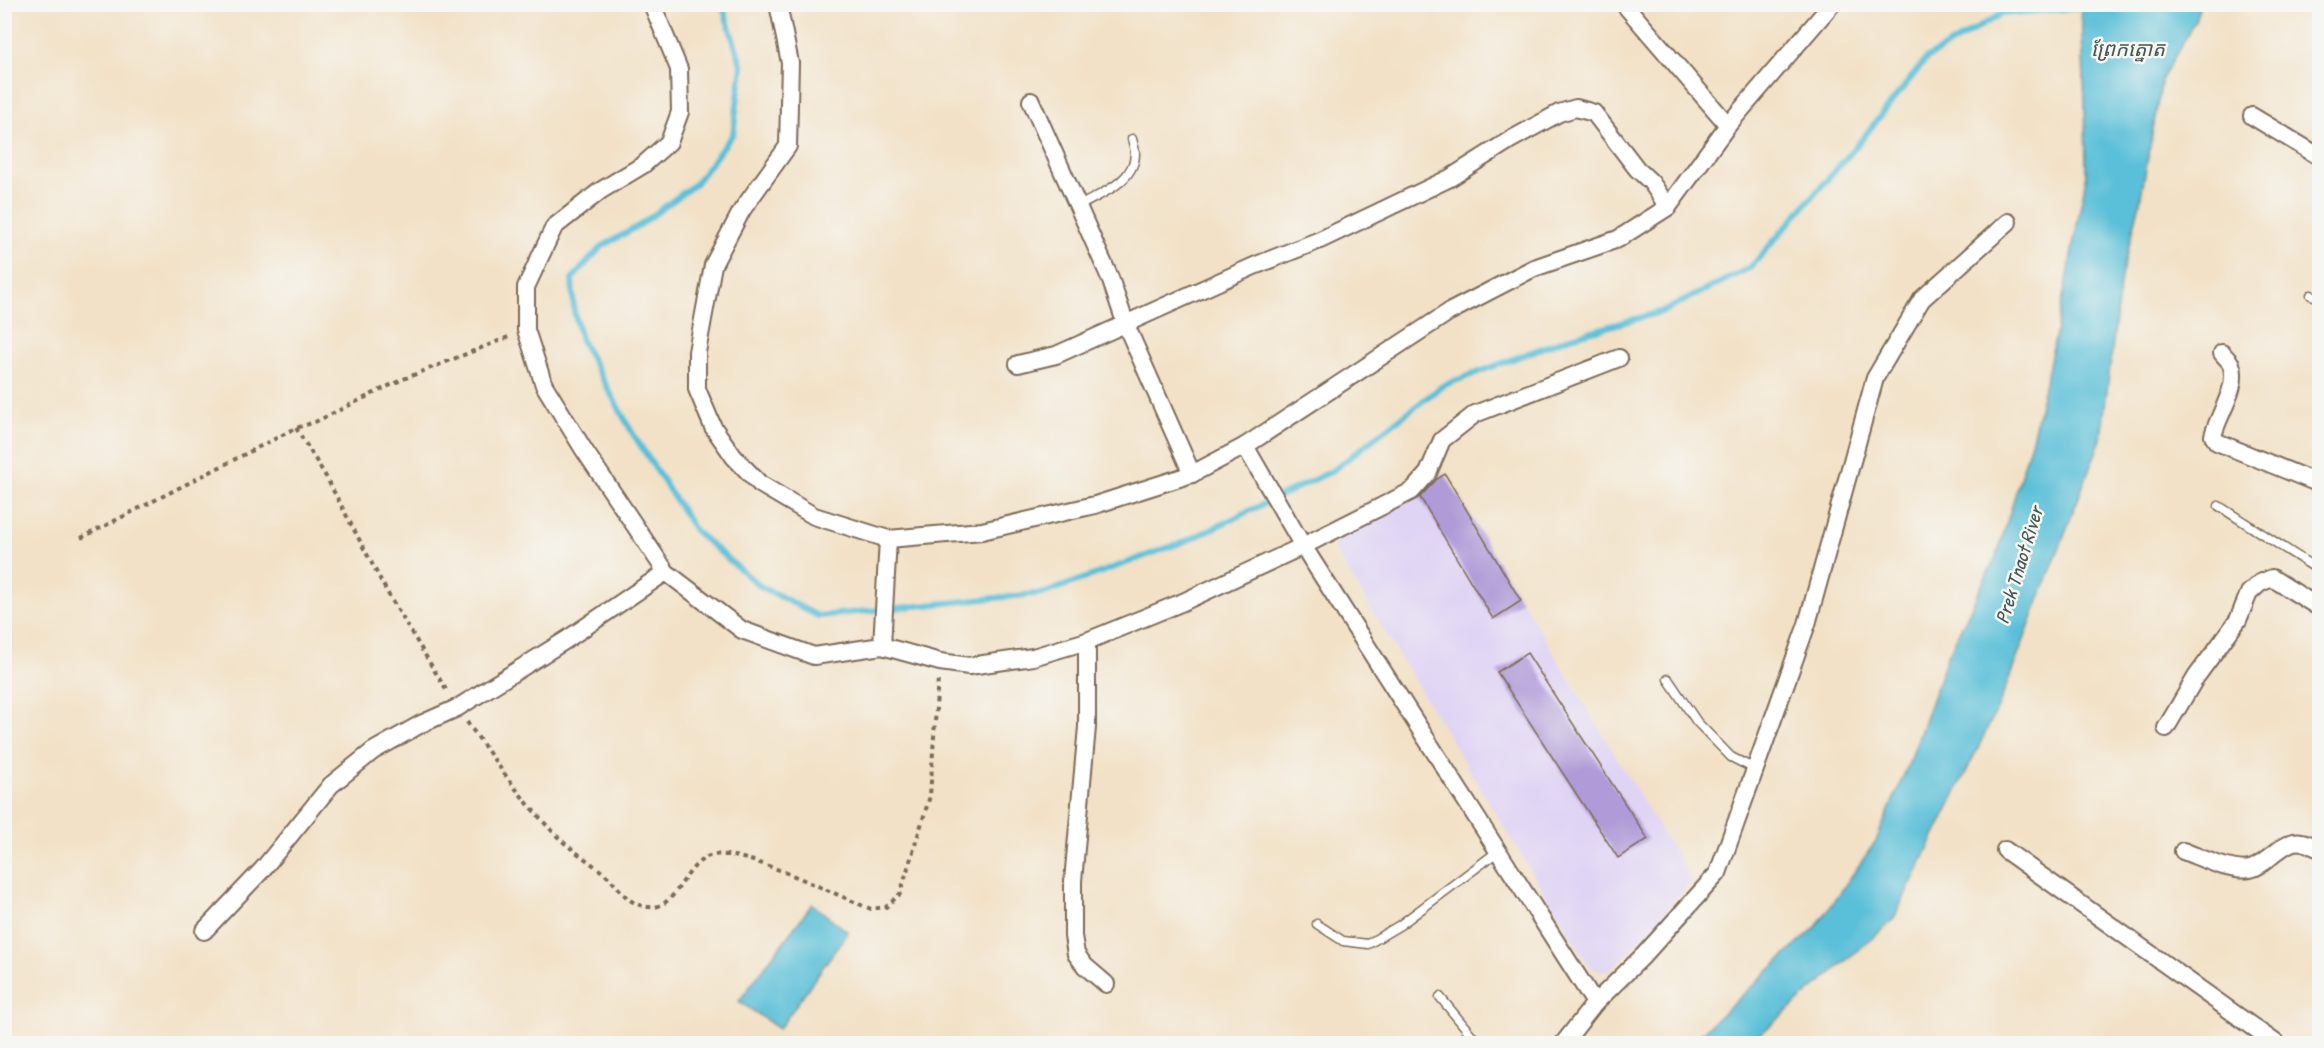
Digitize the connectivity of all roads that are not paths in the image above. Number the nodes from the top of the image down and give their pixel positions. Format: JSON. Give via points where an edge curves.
{"nodes":[{"id":1,"x":652,"y":4,"type":"edge"},
{"id":2,"x":778,"y":4,"type":"edge"},
{"id":3,"x":1624,"y":4,"type":"edge"},
{"id":4,"x":1832,"y":4,"type":"edge"},
{"id":5,"x":1031,"y":101,"type":"dead end"},
{"id":6,"x":2252,"y":116,"type":"dead end"},
{"id":7,"x":1728,"y":125,"type":"junction"},
{"id":8,"x":1132,"y":139,"type":"dead end"},
{"id":9,"x":2319,"y":158,"type":"edge"},
{"id":10,"x":1079,"y":206,"type":"junction"},
{"id":11,"x":1668,"y":207,"type":"junction"},
{"id":12,"x":2008,"y":222,"type":"dead end"},
{"id":13,"x":1126,"y":325,"type":"junction"},
{"id":14,"x":2222,"y":352,"type":"dead end"},
{"id":15,"x":1618,"y":358,"type":"dead end"},
{"id":16,"x":1018,"y":364,"type":"dead end"},
{"id":17,"x":1245,"y":446,"type":"junction"},
{"id":18,"x":1192,"y":474,"type":"junction"},
{"id":19,"x":2319,"y":484,"type":"edge"},
{"id":20,"x":2219,"y":507,"type":"dead end"},
{"id":21,"x":888,"y":539,"type":"junction"},
{"id":22,"x":1303,"y":546,"type":"junction"},
{"id":23,"x":2319,"y":571,"type":"edge"},
{"id":24,"x":666,"y":572,"type":"junction"},
{"id":25,"x":2319,"y":608,"type":"edge"},
{"id":26,"x":1086,"y":640,"type":"junction"},
{"id":27,"x":882,"y":646,"type":"junction"},
{"id":28,"x":1668,"y":679,"type":"dead end"},
{"id":29,"x":2166,"y":728,"type":"dead end"},
{"id":30,"x":1755,"y":769,"type":"junction"},
{"id":31,"x":2319,"y":849,"type":"edge"},
{"id":32,"x":2005,"y":850,"type":"dead end"},
{"id":33,"x":2183,"y":851,"type":"dead end"},
{"id":34,"x":1497,"y":852,"type":"junction"},
{"id":35,"x":1317,"y":924,"type":"dead end"},
{"id":36,"x":204,"y":931,"type":"dead end"},
{"id":37,"x":1106,"y":984,"type":"dead end"},
{"id":38,"x":1440,"y":998,"type":"dead end"},
{"id":39,"x":1595,"y":1004,"type":"junction"},
{"id":40,"x":1479,"y":1044,"type":"edge"},
{"id":41,"x":1563,"y":1044,"type":"edge"},
{"id":42,"x":2277,"y":1044,"type":"edge"}],
"edges":[{"from":1,"to":24,"type":"street","via":[[678,69],[680,112],[669,142],[643,165],[600,191],[554,227],[526,287],[526,330],[544,385]]},
{"from":2,"to":21,"type":"street","via":[[790,63],[788,147],[742,210],[712,265],[697,352],[697,389],[713,427],[760,484],[814,516]]},
{"from":3,"to":7,"type":"street"},
{"from":4,"to":7,"type":"street"},
{"from":5,"to":10,"type":"street"},
{"from":6,"to":9,"type":"street"},
{"from":7,"to":11,"type":"street"},
{"from":8,"to":10,"type":"lane","via":[[1135,153],[1129,174]]},
{"from":10,"to":13,"type":"street"},
{"from":11,"to":13,"type":"street","via":[[1594,113],[1576,108],[1559,113],[1450,178],[1388,208]]},
{"from":11,"to":17,"type":"street","via":[[1618,239],[1534,268],[1449,312]]},
{"from":12,"to":30,"type":"street","via":[[1922,299],[1875,378],[1807,624]]},
{"from":13,"to":16,"type":"street","via":[[1056,355]]},
{"from":13,"to":18,"type":"street"},
{"from":14,"to":19,"type":"street","via":[[2231,363],[2233,383],[2216,424],[2213,436],[2217,442]]},
{"from":15,"to":22,"type":"street","via":[[1475,414],[1442,440],[1428,473],[1412,491]]},
{"from":17,"to":18,"type":"street"},
{"from":17,"to":22,"type":"street"},
{"from":18,"to":21,"type":"street","via":[[1095,505],[982,531]]},
{"from":20,"to":23,"type":"lane"},
{"from":21,"to":27,"type":"street"},
{"from":22,"to":26,"type":"street","via":[[1183,602]]},
{"from":22,"to":34,"type":"street"},
{"from":24,"to":27,"type":"street","via":[[742,630],[814,656]]},
{"from":24,"to":36,"type":"street","via":[[457,708],[421,723],[373,751],[331,785],[262,870]]},
{"from":25,"to":29,"type":"street","via":[[2272,578],[2260,583],[2249,593],[2238,620],[2196,677]]},
{"from":26,"to":27,"type":"street","via":[[1033,657],[969,666]]},
{"from":26,"to":37,"type":"street","via":[[1087,727],[1072,919],[1076,954]]},
{"from":28,"to":30,"type":"lane","via":[[1697,722],[1731,757]]},
{"from":30,"to":39,"type":"street","via":[[1718,873]]},
{"from":31,"to":33,"type":"street","via":[[2300,842],[2290,843],[2249,869],[2230,867]]},
{"from":32,"to":42,"type":"street"},
{"from":34,"to":35,"type":"lane","via":[[1368,944],[1343,941]]},
{"from":34,"to":39,"type":"street"},
{"from":38,"to":40,"type":"lane"},
{"from":39,"to":41,"type":"street"}]}
